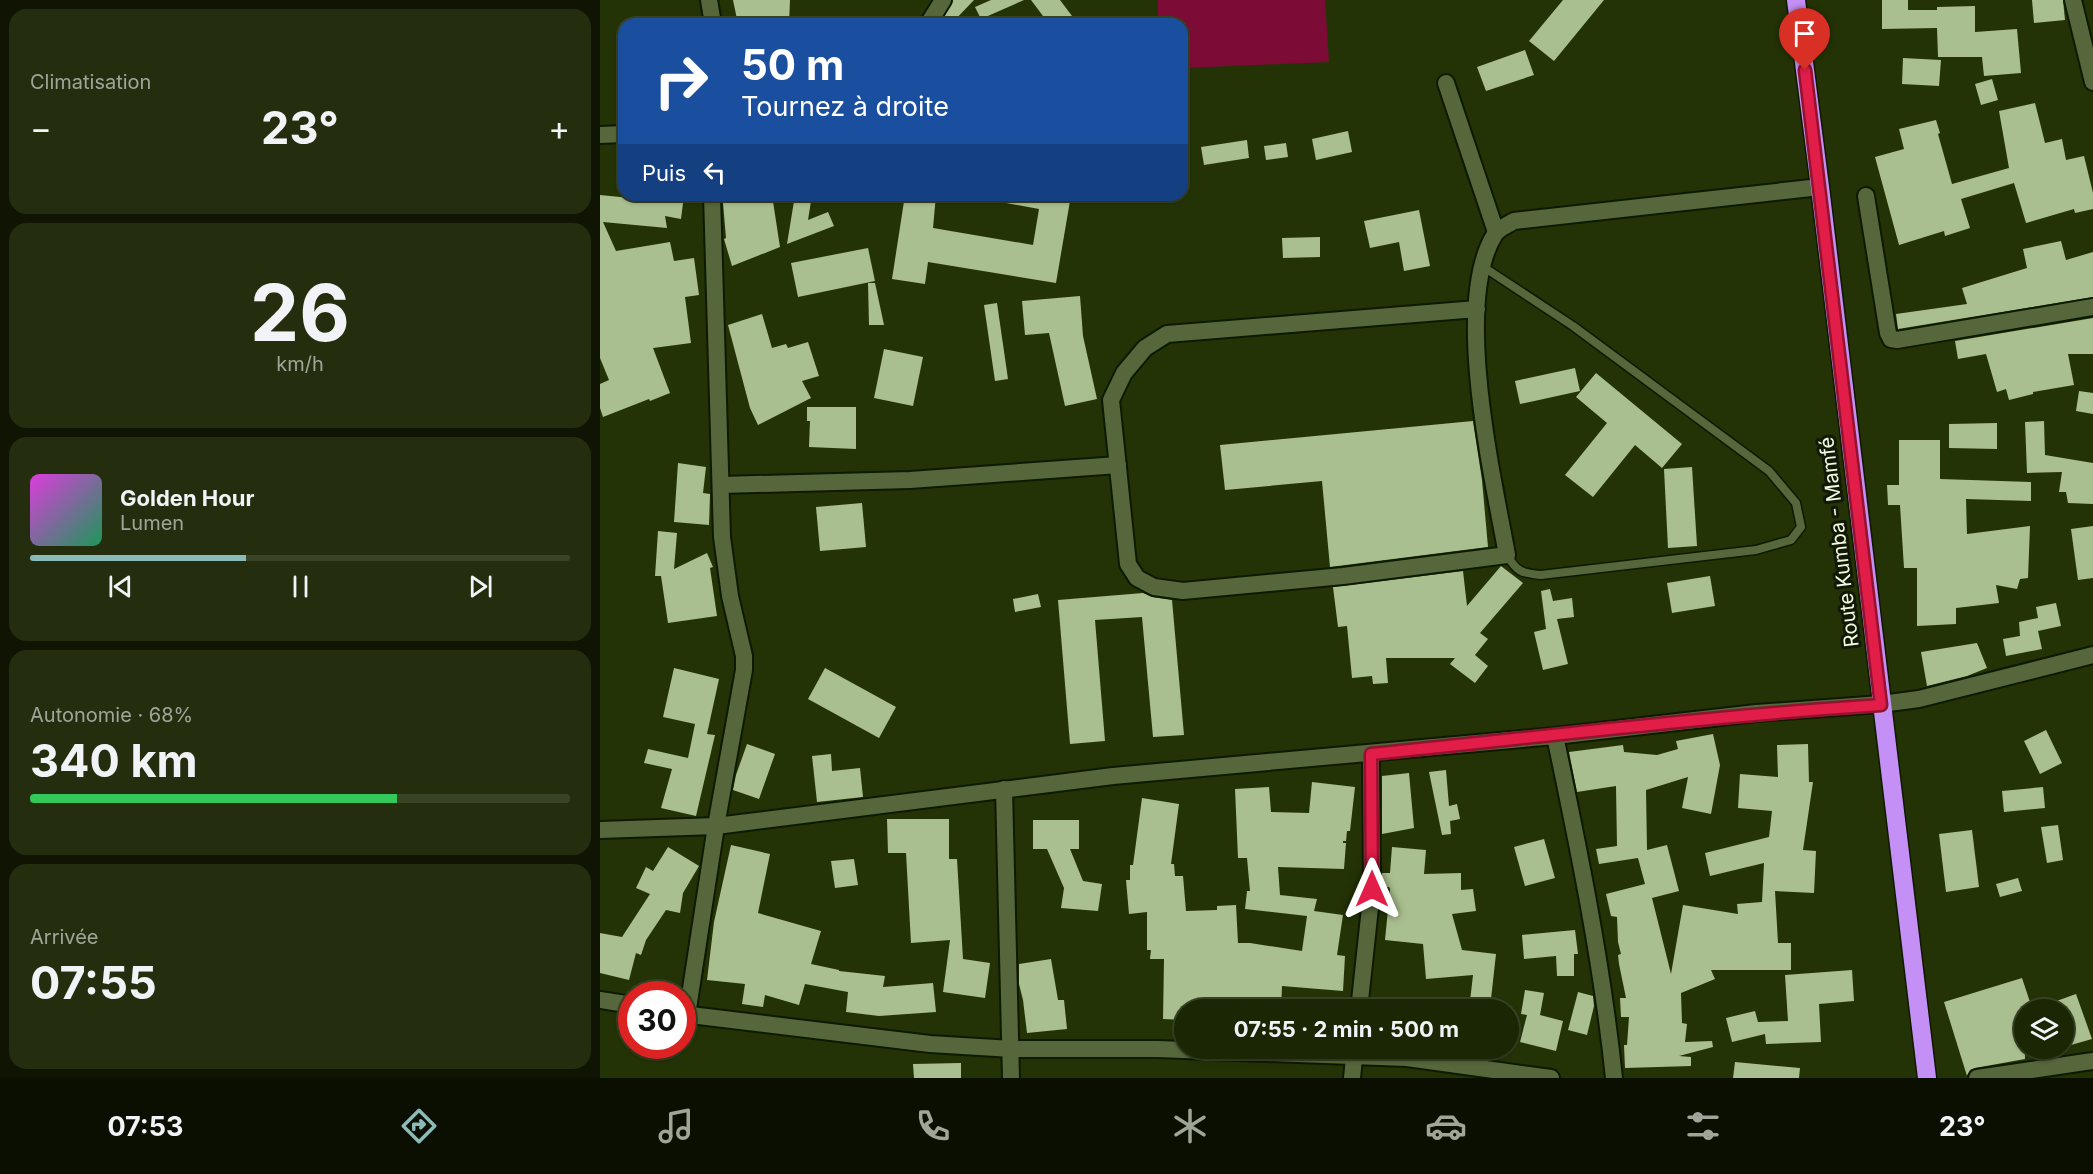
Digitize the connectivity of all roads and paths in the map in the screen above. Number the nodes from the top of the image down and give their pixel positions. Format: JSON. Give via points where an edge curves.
{"nodes":[{"id":1,"x":709,"y":0,"type":"edge"},
{"id":2,"x":943,"y":0,"type":"edge"},
{"id":3,"x":1796,"y":0,"type":"edge"},
{"id":4,"x":2073,"y":0,"type":"edge"},
{"id":5,"x":712,"y":18,"type":"edge"},
{"id":6,"x":932,"y":18,"type":"edge"},
{"id":7,"x":2093,"y":82,"type":"edge"},
{"id":8,"x":1446,"y":83,"type":"dead end"},
{"id":9,"x":618,"y":134,"type":"edge"},
{"id":10,"x":600,"y":135,"type":"edge"},
{"id":11,"x":1820,"y":187,"type":"junction"},
{"id":12,"x":1866,"y":196,"type":"dead end"},
{"id":13,"x":712,"y":201,"type":"edge"},
{"id":14,"x":1496,"y":232,"type":"junction"},
{"id":15,"x":1482,"y":266,"type":"junction"},
{"id":16,"x":2093,"y":307,"type":"edge"},
{"id":17,"x":1477,"y":309,"type":"junction"},
{"id":18,"x":1118,"y":465,"type":"junction"},
{"id":19,"x":721,"y":486,"type":"junction"},
{"id":20,"x":1507,"y":555,"type":"junction"},
{"id":21,"x":2093,"y":655,"type":"edge"},
{"id":22,"x":1881,"y":705,"type":"junction"},
{"id":23,"x":1555,"y":736,"type":"junction"},
{"id":24,"x":1371,"y":754,"type":"junction"},
{"id":25,"x":1004,"y":789,"type":"junction"},
{"id":26,"x":716,"y":826,"type":"junction"},
{"id":27,"x":600,"y":830,"type":"edge"},
{"id":28,"x":691,"y":981,"type":"edge"},
{"id":29,"x":1360,"y":999,"type":"edge"},
{"id":30,"x":600,"y":1000,"type":"edge"},
{"id":31,"x":618,"y":1003,"type":"edge"},
{"id":32,"x":696,"y":1016,"type":"edge"},
{"id":33,"x":1174,"y":1048,"type":"edge"},
{"id":34,"x":1012,"y":1049,"type":"junction"},
{"id":35,"x":1354,"y":1059,"type":"edge"},
{"id":36,"x":1414,"y":1059,"type":"edge"},
{"id":37,"x":2093,"y":1061,"type":"edge"},
{"id":38,"x":1011,"y":1078,"type":"edge"},
{"id":39,"x":1352,"y":1078,"type":"edge"},
{"id":40,"x":1551,"y":1078,"type":"edge"},
{"id":41,"x":1614,"y":1078,"type":"edge"},
{"id":42,"x":1927,"y":1078,"type":"edge"},
{"id":43,"x":1977,"y":1078,"type":"edge"}],
"edges":[{"from":1,"to":5,"type":"street"},
{"from":2,"to":6,"type":"street"},
{"from":3,"to":11,"type":"highway","name":"Route Kumba - Mamfé"},
{"from":4,"to":7,"type":"street"},
{"from":8,"to":14,"type":"street"},
{"from":9,"to":10,"type":"street"},
{"from":11,"to":14,"type":"street","via":[[1514,221]]},
{"from":11,"to":22,"type":"highway","name":"Route Kumba - Mamfé"},
{"from":12,"to":16,"type":"street","via":[[1891,339]]},
{"from":13,"to":19,"type":"street"},
{"from":14,"to":15,"type":"street"},
{"from":15,"to":17,"type":"street"},
{"from":15,"to":20,"type":"lane","via":[[1573,326],[1769,471],[1796,503],[1801,527],[1791,540],[1756,550],[1540,575],[1515,568]]},
{"from":17,"to":18,"type":"street","via":[[1167,334],[1145,348],[1124,373],[1111,400]]},
{"from":17,"to":20,"type":"street","via":[[1479,394]]},
{"from":18,"to":19,"type":"street","via":[[910,480]]},
{"from":18,"to":20,"type":"street","via":[[1128,564],[1137,578],[1154,587],[1183,591]]},
{"from":19,"to":26,"type":"street","via":[[723,547],[744,670]]},
{"from":21,"to":22,"type":"street"},
{"from":22,"to":23,"type":"street","via":[[1756,713]]},
{"from":22,"to":42,"type":"highway","name":"Route Kumba - Mamfé"},
{"from":23,"to":24,"type":"street"},
{"from":23,"to":41,"type":"street","via":[[1580,852],[1605,998]]},
{"from":24,"to":25,"type":"street"},
{"from":24,"to":29,"type":"street","via":[[1372,889]]},
{"from":25,"to":26,"type":"street"},
{"from":25,"to":34,"type":"street"},
{"from":26,"to":27,"type":"street"},
{"from":26,"to":28,"type":"street"},
{"from":30,"to":31,"type":"street"},
{"from":32,"to":34,"type":"street","via":[[930,1044]]},
{"from":33,"to":34,"type":"street"},
{"from":34,"to":38,"type":"street"},
{"from":35,"to":39,"type":"street"},
{"from":36,"to":40,"type":"street"},
{"from":37,"to":43,"type":"street"}]}
